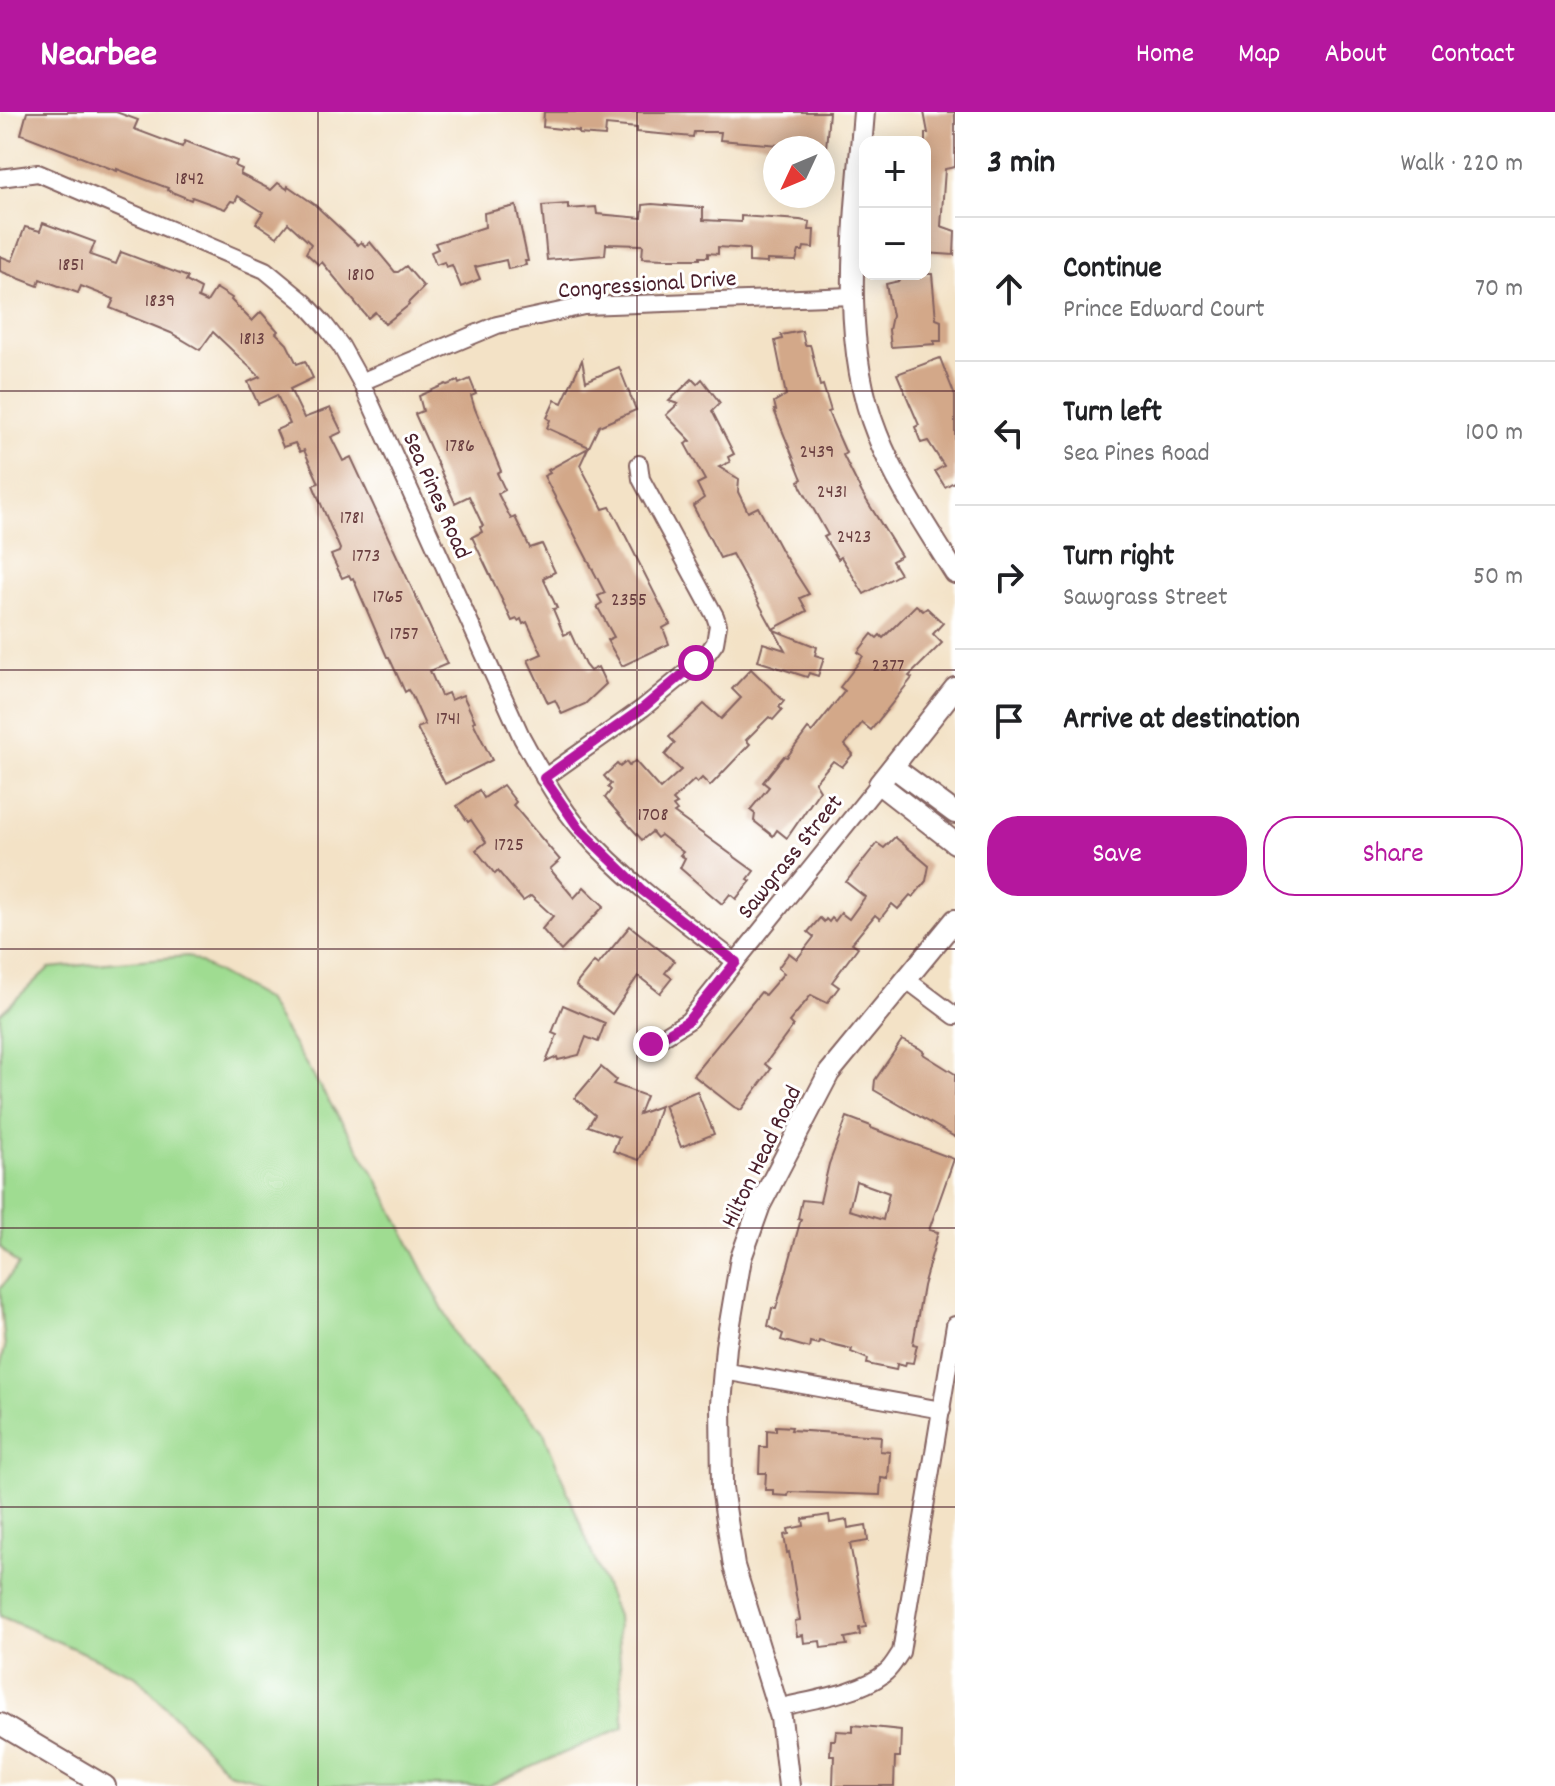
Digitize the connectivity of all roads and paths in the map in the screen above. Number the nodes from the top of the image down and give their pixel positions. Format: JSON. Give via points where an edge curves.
{"nodes":[{"id":1,"x":864,"y":112,"type":"edge"},
{"id":2,"x":0,"y":178,"type":"edge"},
{"id":3,"x":853,"y":296,"type":"junction"},
{"id":4,"x":361,"y":382,"type":"junction"},
{"id":5,"x":639,"y":464,"type":"dead end"},
{"id":6,"x":955,"y":573,"type":"edge"},
{"id":7,"x":955,"y":688,"type":"edge"},
{"id":8,"x":893,"y":767,"type":"junction"},
{"id":9,"x":544,"y":778,"type":"junction"},
{"id":10,"x":879,"y":784,"type":"junction"},
{"id":11,"x":955,"y":813,"type":"edge"},
{"id":12,"x":955,"y":843,"type":"edge"},
{"id":13,"x":955,"y":920,"type":"edge"},
{"id":14,"x":736,"y":962,"type":"junction"},
{"id":15,"x":907,"y":980,"type":"junction"},
{"id":16,"x":955,"y":1016,"type":"edge"},
{"id":17,"x":651,"y":1044,"type":"dead end"},
{"id":18,"x":955,"y":1325,"type":"edge"},
{"id":19,"x":724,"y":1371,"type":"junction"},
{"id":20,"x":942,"y":1410,"type":"junction"},
{"id":21,"x":778,"y":1708,"type":"junction"},
{"id":22,"x":0,"y":1724,"type":"edge"},
{"id":23,"x":105,"y":1786,"type":"edge"},
{"id":24,"x":789,"y":1786,"type":"edge"}],
"edges":[{"from":1,"to":3,"type":"street"},
{"from":2,"to":4,"type":"street","name":"Sea Pines Road","via":[[38,173],[265,270],[324,324]]},
{"from":3,"to":4,"type":"street","name":"Congressional Drive","via":[[584,306],[497,325]]},
{"from":3,"to":6,"type":"street","via":[[859,375],[876,432]]},
{"from":4,"to":9,"type":"street","name":"Sea Pines Road"},
{"from":5,"to":9,"type":"street","via":[[641,479],[715,616],[715,643],[643,708]]},
{"from":7,"to":8,"type":"street","name":"Sawgrass Street"},
{"from":8,"to":10,"type":"street","name":"Sawgrass Street"},
{"from":8,"to":11,"type":"street"},
{"from":9,"to":14,"type":"street","name":"Sea Pines Road","via":[[580,830],[642,890]]},
{"from":10,"to":12,"type":"street"},
{"from":10,"to":14,"type":"street","name":"Sawgrass Street"},
{"from":13,"to":15,"type":"street","name":"Hilton Head Road"},
{"from":14,"to":17,"type":"street","name":"Sawgrass Street","via":[[688,1021]]},
{"from":15,"to":16,"type":"street"},
{"from":15,"to":19,"type":"street","name":"Hilton Head Road","via":[[829,1073],[760,1205],[741,1258]]},
{"from":18,"to":20,"type":"street"},
{"from":19,"to":20,"type":"street"},
{"from":19,"to":21,"type":"street","name":"Hilton Head Road","via":[[722,1488],[734,1566]]},
{"from":20,"to":21,"type":"street","via":[[901,1652],[877,1679]]},
{"from":21,"to":24,"type":"street","name":"Hilton Head Road"},
{"from":22,"to":23,"type":"street"}]}
